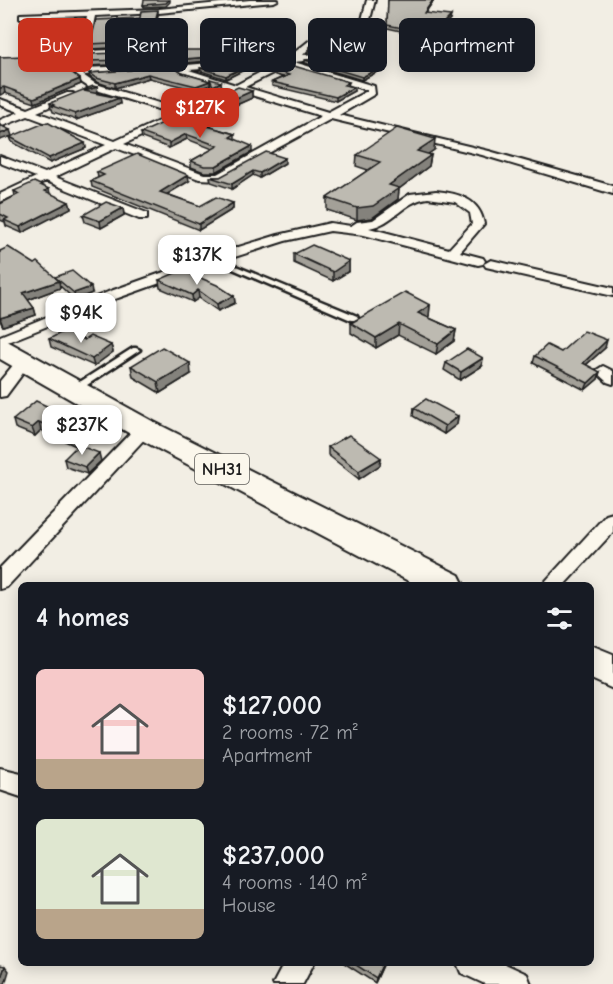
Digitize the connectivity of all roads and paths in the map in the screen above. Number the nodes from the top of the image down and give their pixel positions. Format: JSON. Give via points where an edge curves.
{"nodes":[{"id":1,"x":274,"y":0,"type":"edge"},
{"id":2,"x":371,"y":0,"type":"edge"},
{"id":3,"x":91,"y":14,"type":"junction"},
{"id":4,"x":22,"y":16,"type":"dead end"},
{"id":5,"x":90,"y":18,"type":"edge"},
{"id":6,"x":308,"y":45,"type":"edge"},
{"id":7,"x":296,"y":56,"type":"edge"},
{"id":8,"x":296,"y":60,"type":"edge"},
{"id":9,"x":296,"y":63,"type":"edge"},
{"id":10,"x":200,"y":66,"type":"edge"},
{"id":11,"x":79,"y":72,"type":"edge"},
{"id":12,"x":268,"y":72,"type":"edge"},
{"id":13,"x":93,"y":86,"type":"junction"},
{"id":14,"x":237,"y":87,"type":"junction"},
{"id":15,"x":0,"y":102,"type":"edge"},
{"id":16,"x":28,"y":113,"type":"junction"},
{"id":17,"x":182,"y":113,"type":"junction"},
{"id":18,"x":331,"y":116,"type":"junction"},
{"id":19,"x":206,"y":123,"type":"edge"},
{"id":20,"x":0,"y":124,"type":"edge"},
{"id":21,"x":115,"y":145,"type":"junction"},
{"id":22,"x":0,"y":159,"type":"edge"},
{"id":23,"x":44,"y":178,"type":"junction"},
{"id":24,"x":613,"y":190,"type":"edge"},
{"id":25,"x":0,"y":198,"type":"edge"},
{"id":26,"x":143,"y":216,"type":"dead end"},
{"id":27,"x":346,"y":228,"type":"junction"},
{"id":28,"x":452,"y":254,"type":"junction"},
{"id":29,"x":214,"y":259,"type":"junction"},
{"id":30,"x":610,"y":289,"type":"edge"},
{"id":31,"x":354,"y":318,"type":"edge"},
{"id":32,"x":0,"y":341,"type":"edge"},
{"id":33,"x":136,"y":350,"type":"dead end"},
{"id":34,"x":12,"y":355,"type":"edge"},
{"id":35,"x":75,"y":388,"type":"junction"},
{"id":36,"x":0,"y":392,"type":"edge"},
{"id":37,"x":144,"y":429,"type":"junction"},
{"id":38,"x":613,"y":520,"type":"edge"},
{"id":39,"x":0,"y":581,"type":"edge"},
{"id":40,"x":441,"y":582,"type":"edge"},
{"id":41,"x":555,"y":582,"type":"edge"},
{"id":42,"x":594,"y":662,"type":"edge"},
{"id":43,"x":613,"y":672,"type":"edge"},
{"id":44,"x":298,"y":966,"type":"edge"},
{"id":45,"x":477,"y":966,"type":"edge"},
{"id":46,"x":287,"y":984,"type":"edge"},
{"id":47,"x":516,"y":984,"type":"edge"}],
"edges":[{"from":1,"to":3,"type":"street"},
{"from":2,"to":8,"type":"street","via":[[358,53]]},
{"from":3,"to":4,"type":"street"},
{"from":3,"to":5,"type":"street"},
{"from":6,"to":7,"type":"street"},
{"from":9,"to":18,"type":"street","via":[[373,90]]},
{"from":10,"to":14,"type":"street","via":[[179,68],[187,74]]},
{"from":11,"to":13,"type":"street","via":[[78,76]]},
{"from":12,"to":14,"type":"street"},
{"from":13,"to":16,"type":"street"},
{"from":13,"to":17,"type":"street"},
{"from":14,"to":17,"type":"street"},
{"from":14,"to":18,"type":"street"},
{"from":15,"to":16,"type":"street"},
{"from":16,"to":20,"type":"street"},
{"from":16,"to":21,"type":"street"},
{"from":17,"to":19,"type":"street"},
{"from":17,"to":21,"type":"street"},
{"from":18,"to":21,"type":"street","via":[[212,178]]},
{"from":18,"to":24,"type":"street","via":[[485,153]]},
{"from":21,"to":23,"type":"street"},
{"from":22,"to":23,"type":"street"},
{"from":23,"to":25,"type":"street"},
{"from":23,"to":26,"type":"street"},
{"from":27,"to":28,"type":"street"},
{"from":27,"to":28,"type":"street","via":[[378,223],[410,198],[424,194],[445,197],[472,207],[477,215],[478,224]]},
{"from":27,"to":29,"type":"street","via":[[330,227],[282,238]]},
{"from":28,"to":30,"type":"street"},
{"from":29,"to":31,"type":"lane"},
{"from":29,"to":32,"type":"street"},
{"from":33,"to":35,"type":"lane"},
{"from":34,"to":35,"type":"highway","number":"NH31"},
{"from":34,"to":36,"type":"street"},
{"from":35,"to":37,"type":"highway","number":"NH31"},
{"from":37,"to":39,"type":"street"},
{"from":37,"to":40,"type":"highway","number":"NH31"},
{"from":38,"to":41,"type":"street"},
{"from":42,"to":43,"type":"highway"},
{"from":44,"to":46,"type":"street"},
{"from":45,"to":47,"type":"street"}]}
